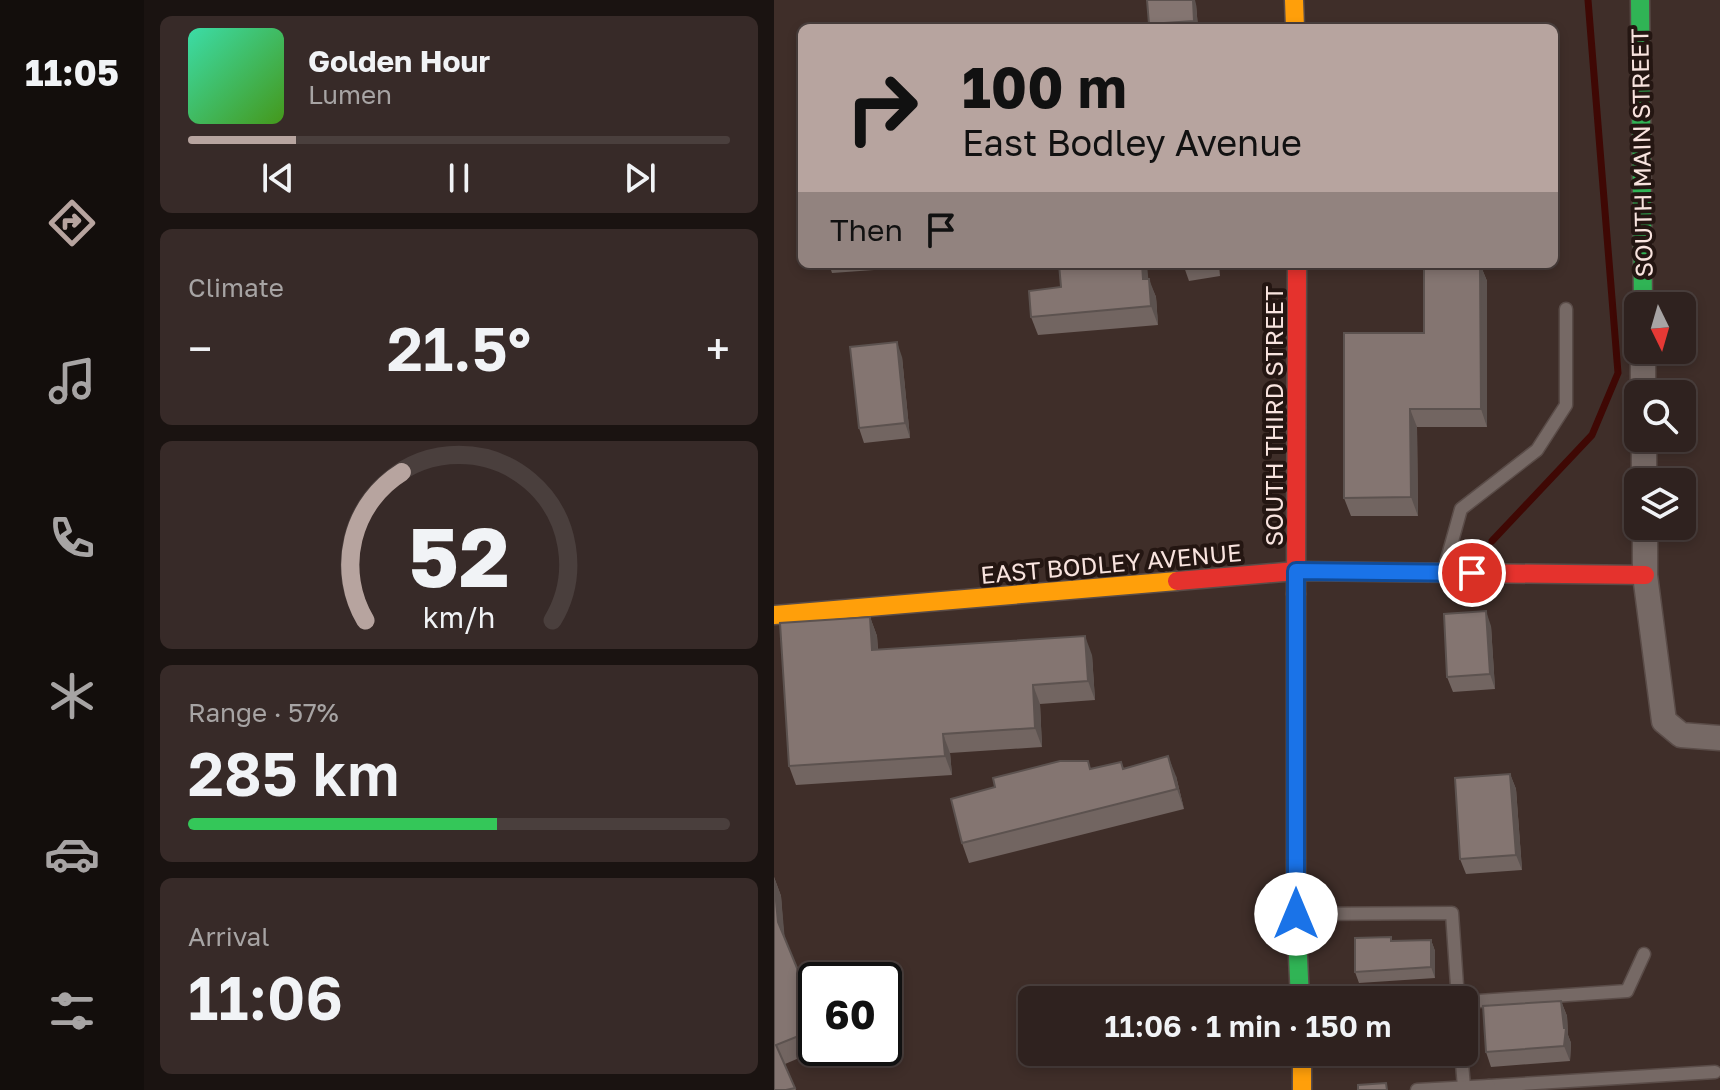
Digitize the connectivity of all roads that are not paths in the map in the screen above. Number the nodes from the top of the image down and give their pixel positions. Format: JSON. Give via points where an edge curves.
{"nodes":[{"id":1,"x":1294,"y":0,"type":"edge"},
{"id":2,"x":1640,"y":0,"type":"edge"},
{"id":3,"x":1295,"y":24,"type":"edge"},
{"id":4,"x":1297,"y":268,"type":"edge"},
{"id":5,"x":1643,"y":292,"type":"edge"},
{"id":6,"x":1566,"y":309,"type":"dead end"},
{"id":7,"x":1645,"y":540,"type":"edge"},
{"id":8,"x":1296,"y":571,"type":"junction"},
{"id":9,"x":1443,"y":573,"type":"junction"},
{"id":10,"x":1645,"y":575,"type":"junction"},
{"id":11,"x":774,"y":615,"type":"edge"},
{"id":12,"x":1720,"y":738,"type":"edge"},
{"id":13,"x":1296,"y":914,"type":"junction"},
{"id":14,"x":1644,"y":954,"type":"dead end"},
{"id":15,"x":1299,"y":986,"type":"edge"},
{"id":16,"x":1457,"y":986,"type":"edge"},
{"id":17,"x":1478,"y":1001,"type":"edge"},
{"id":18,"x":1302,"y":1066,"type":"edge"},
{"id":19,"x":1462,"y":1066,"type":"edge"},
{"id":20,"x":1715,"y":1072,"type":"dead end"},
{"id":21,"x":1464,"y":1087,"type":"junction"},
{"id":22,"x":1489,"y":1088,"type":"edge"},
{"id":23,"x":1302,"y":1090,"type":"edge"},
{"id":24,"x":1417,"y":1090,"type":"edge"}],
"edges":[{"from":1,"to":3,"type":"street"},
{"from":2,"to":5,"type":"street","name":"SOUTH MAIN STREET"},
{"from":4,"to":8,"type":"street","name":"SOUTH THIRD STREET"},
{"from":6,"to":9,"type":"lane","via":[[1566,405],[1537,450],[1461,509]]},
{"from":7,"to":10,"type":"street"},
{"from":8,"to":9,"type":"street","name":"EAST BODLEY AVENUE"},
{"from":8,"to":11,"type":"street","name":"EAST BODLEY AVENUE"},
{"from":8,"to":13,"type":"street","name":"SOUTH THIRD STREET"},
{"from":9,"to":10,"type":"street","name":"EAST BODLEY AVENUE"},
{"from":10,"to":12,"type":"street","via":[[1664,721],[1681,735]]},
{"from":13,"to":15,"type":"street","name":"SOUTH THIRD STREET"},
{"from":13,"to":16,"type":"lane","via":[[1452,913]]},
{"from":14,"to":17,"type":"lane","via":[[1627,991]]},
{"from":18,"to":23,"type":"street"},
{"from":19,"to":21,"type":"lane"},
{"from":20,"to":22,"type":"lane"},
{"from":21,"to":22,"type":"lane"},
{"from":21,"to":24,"type":"lane"}]}
